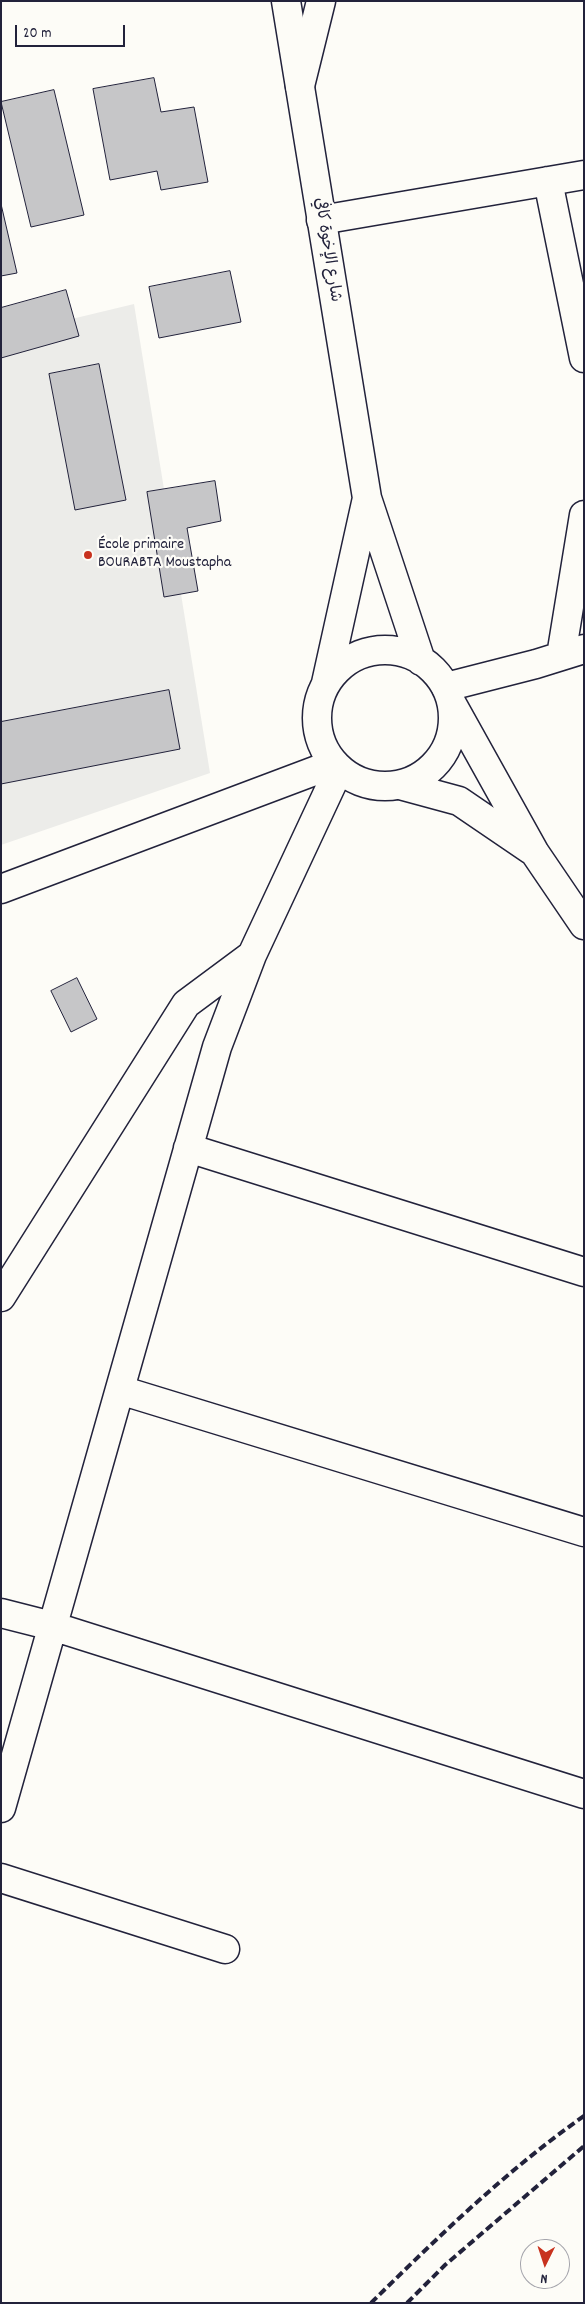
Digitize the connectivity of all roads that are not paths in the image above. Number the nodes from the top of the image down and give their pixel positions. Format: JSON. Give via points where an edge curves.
{"nodes":[{"id":1,"x":286,"y":1,"type":"edge"},
{"id":2,"x":320,"y":1,"type":"edge"},
{"id":3,"x":300,"y":86,"type":"junction"},
{"id":4,"x":584,"y":175,"type":"edge"},
{"id":5,"x":548,"y":181,"type":"junction"},
{"id":6,"x":322,"y":220,"type":"junction"},
{"id":7,"x":584,"y":358,"type":"edge"},
{"id":8,"x":367,"y":498,"type":"junction"},
{"id":9,"x":584,"y":515,"type":"edge"},
{"id":10,"x":573,"y":653,"type":"edge"},
{"id":11,"x":422,"y":660,"type":"junction"},
{"id":12,"x":326,"y":682,"type":"junction"},
{"id":13,"x":449,"y":696,"type":"junction"},
{"id":14,"x":336,"y":766,"type":"junction"},
{"id":15,"x":400,"y":785,"type":"junction"},
{"id":16,"x":535,"y":854,"type":"junction"},
{"id":17,"x":1,"y":889,"type":"edge"},
{"id":18,"x":584,"y":925,"type":"edge"},
{"id":19,"x":252,"y":954,"type":"junction"},
{"id":20,"x":188,"y":1148,"type":"junction"},
{"id":21,"x":584,"y":1272,"type":"edge"},
{"id":22,"x":1,"y":1297,"type":"edge"},
{"id":23,"x":120,"y":1390,"type":"junction"},
{"id":24,"x":584,"y":1532,"type":"edge"},
{"id":25,"x":1,"y":1613,"type":"edge"},
{"id":26,"x":52,"y":1626,"type":"junction"},
{"id":27,"x":584,"y":1794,"type":"edge"},
{"id":28,"x":1,"y":1808,"type":"edge"},
{"id":29,"x":1,"y":1878,"type":"edge"},
{"id":30,"x":225,"y":1950,"type":"dead end"}],
"edges":[{"from":1,"to":3,"type":"street","name":"شارع الإخوة كافي"},
{"from":2,"to":3,"type":"street"},
{"from":3,"to":6,"type":"street","name":"شارع الإخوة كافي"},
{"from":4,"to":5,"type":"street"},
{"from":5,"to":6,"type":"street"},
{"from":5,"to":7,"type":"street"},
{"from":6,"to":8,"type":"street","name":"شارع الإخوة كافي"},
{"from":8,"to":11,"type":"street"},
{"from":8,"to":12,"type":"street"},
{"from":9,"to":10,"type":"street"},
{"from":10,"to":13,"type":"street"},
{"from":11,"to":12,"type":"street","via":[[401,652],[380,650],[366,653],[340,666]]},
{"from":11,"to":13,"type":"street","via":[[435,672]]},
{"from":12,"to":14,"type":"street","via":[[318,703],[316,725],[322,745]]},
{"from":13,"to":15,"type":"street","via":[[453,726],[448,746],[420,777]]},
{"from":13,"to":16,"type":"street"},
{"from":14,"to":15,"type":"street","via":[[357,781],[378,786]]},
{"from":14,"to":17,"type":"street"},
{"from":14,"to":19,"type":"street"},
{"from":15,"to":16,"type":"street","via":[[459,800]]},
{"from":16,"to":18,"type":"street"},
{"from":19,"to":20,"type":"street","via":[[217,1047]]},
{"from":19,"to":22,"type":"street","via":[[186,1004]]},
{"from":20,"to":21,"type":"street"},
{"from":20,"to":23,"type":"street"},
{"from":23,"to":24,"type":"street"},
{"from":23,"to":26,"type":"street"},
{"from":25,"to":26,"type":"street"},
{"from":26,"to":27,"type":"street"},
{"from":26,"to":28,"type":"street"},
{"from":29,"to":30,"type":"street"}]}
